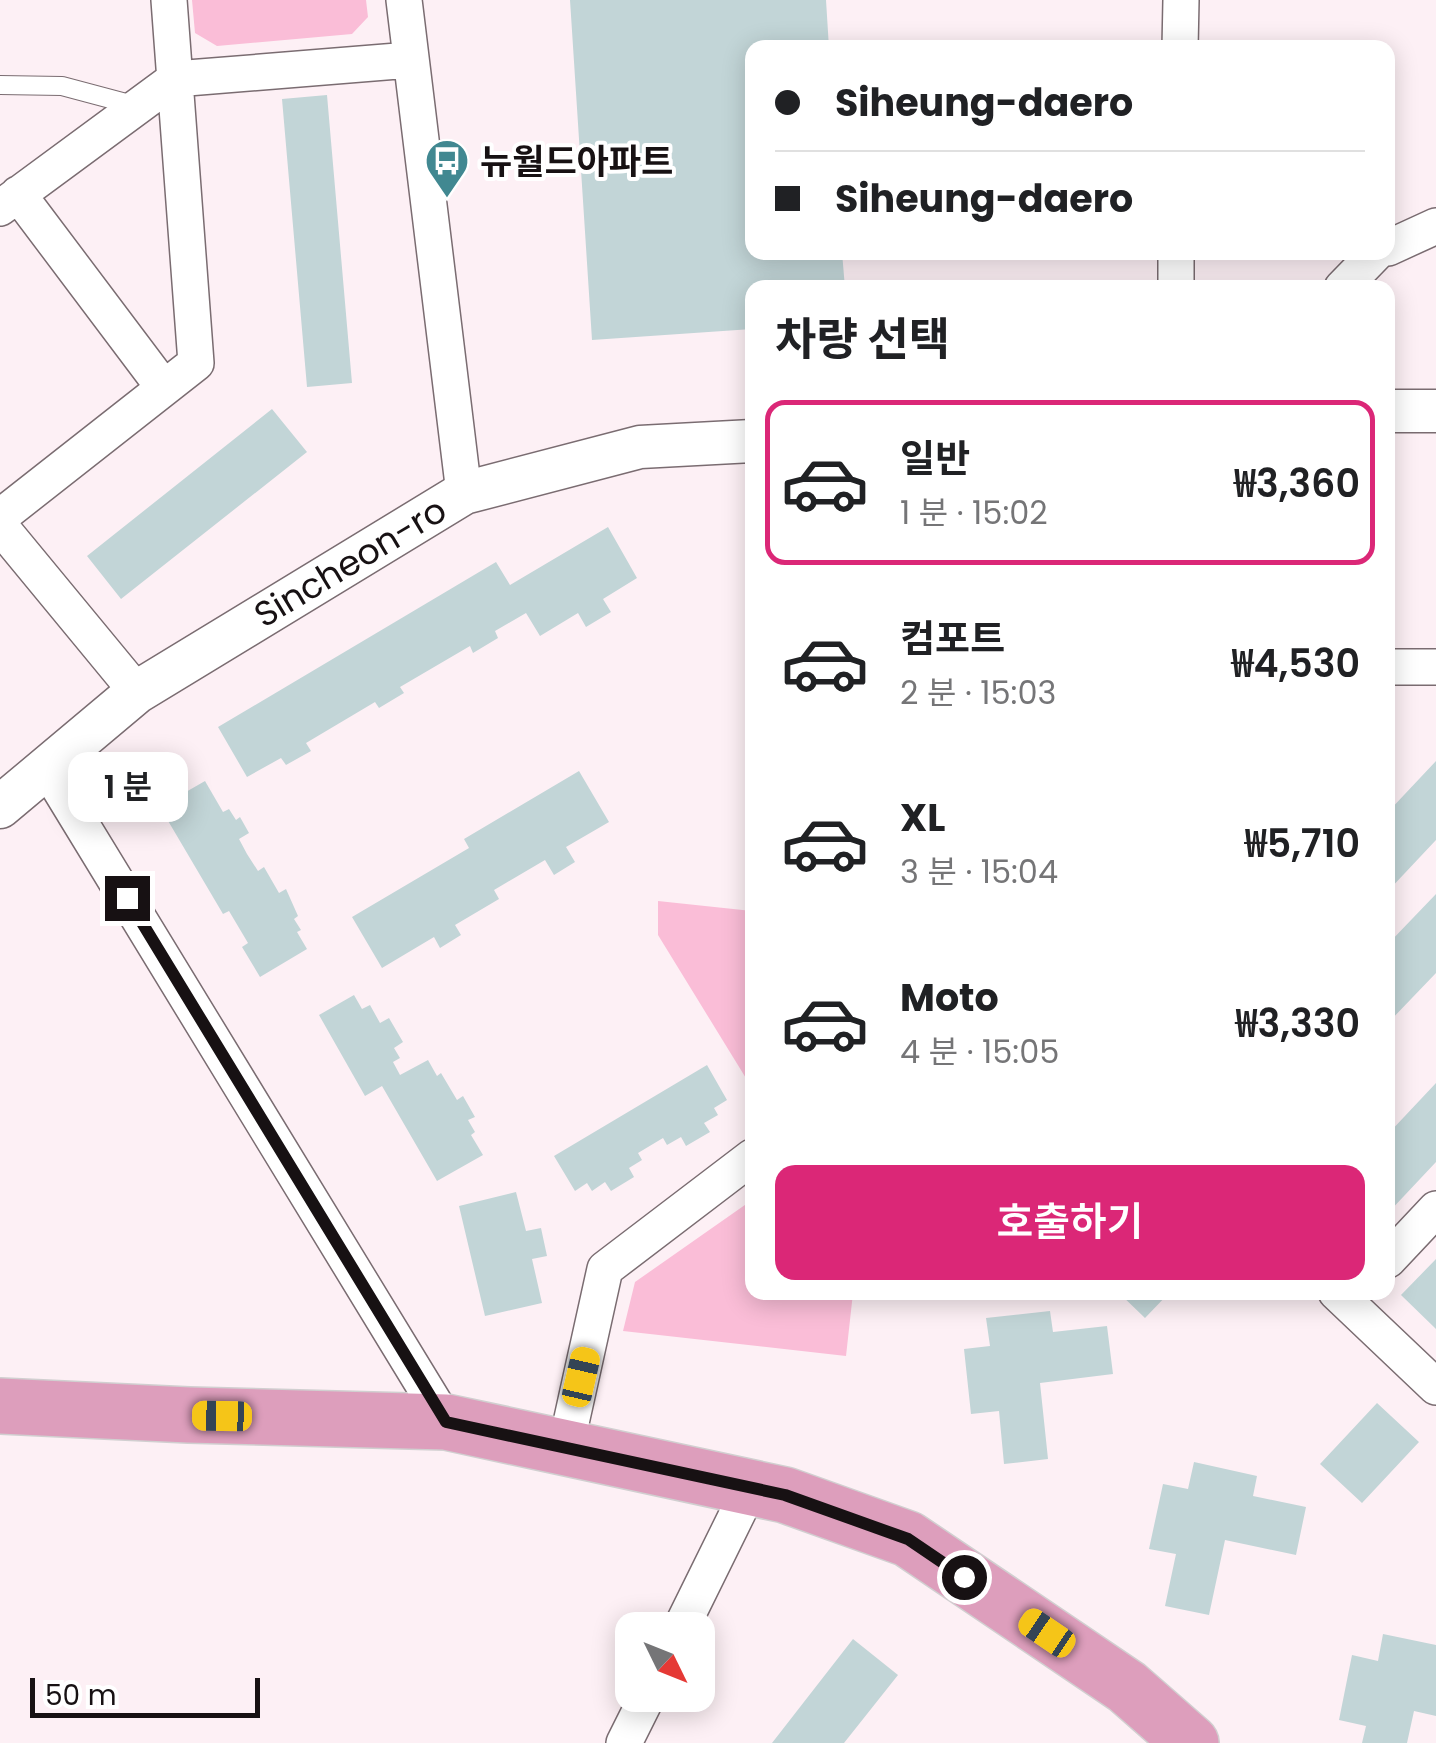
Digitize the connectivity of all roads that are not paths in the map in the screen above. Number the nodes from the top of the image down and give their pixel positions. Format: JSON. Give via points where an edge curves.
{"nodes":[{"id":1,"x":169,"y":0,"type":"edge"},
{"id":2,"x":404,"y":0,"type":"edge"},
{"id":3,"x":1181,"y":0,"type":"edge"},
{"id":4,"x":1180,"y":40,"type":"edge"},
{"id":5,"x":410,"y":60,"type":"junction"},
{"id":6,"x":175,"y":79,"type":"junction"},
{"id":7,"x":0,"y":85,"type":"edge"},
{"id":8,"x":137,"y":106,"type":"junction"},
{"id":9,"x":9,"y":201,"type":"edge"},
{"id":10,"x":1436,"y":226,"type":"edge"},
{"id":11,"x":1395,"y":245,"type":"edge"},
{"id":12,"x":1370,"y":260,"type":"edge"},
{"id":13,"x":1350,"y":280,"type":"edge"},
{"id":14,"x":164,"y":388,"type":"junction"},
{"id":15,"x":1395,"y":411,"type":"edge"},
{"id":16,"x":1436,"y":411,"type":"edge"},
{"id":17,"x":745,"y":441,"type":"edge"},
{"id":18,"x":464,"y":492,"type":"junction"},
{"id":19,"x":0,"y":517,"type":"edge"},
{"id":20,"x":0,"y":526,"type":"edge"},
{"id":21,"x":1395,"y":667,"type":"edge"},
{"id":22,"x":1436,"y":667,"type":"edge"},
{"id":23,"x":137,"y":692,"type":"junction"},
{"id":24,"x":47,"y":768,"type":"junction"},
{"id":25,"x":0,"y":807,"type":"edge"},
{"id":26,"x":745,"y":1162,"type":"edge"},
{"id":27,"x":1436,"y":1209,"type":"edge"},
{"id":28,"x":1395,"y":1253,"type":"edge"},
{"id":29,"x":1350,"y":1300,"type":"edge"},
{"id":30,"x":1436,"y":1387,"type":"edge"},
{"id":31,"x":0,"y":1406,"type":"edge"},
{"id":32,"x":446,"y":1422,"type":"junction"},
{"id":33,"x":566,"y":1450,"type":"junction"},
{"id":34,"x":752,"y":1486,"type":"junction"},
{"id":35,"x":689,"y":1612,"type":"edge"},
{"id":36,"x":640,"y":1712,"type":"edge"},
{"id":37,"x":624,"y":1743,"type":"edge"},
{"id":38,"x":1191,"y":1743,"type":"edge"}],
"edges":[{"from":1,"to":6,"type":"street"},
{"from":2,"to":5,"type":"street"},
{"from":3,"to":4,"type":"street"},
{"from":5,"to":6,"type":"street"},
{"from":5,"to":18,"type":"street"},
{"from":6,"to":8,"type":"street"},
{"from":6,"to":14,"type":"street","via":[[196,363]]},
{"from":7,"to":8,"type":"lane","via":[[62,86]]},
{"from":8,"to":9,"type":"street"},
{"from":9,"to":14,"type":"street"},
{"from":10,"to":11,"type":"street"},
{"from":12,"to":13,"type":"street"},
{"from":14,"to":19,"type":"street"},
{"from":15,"to":16,"type":"street"},
{"from":17,"to":18,"type":"street","name":"Sincheon-ro","via":[[640,448]]},
{"from":18,"to":23,"type":"street","name":"Sincheon-ro"},
{"from":20,"to":23,"type":"street"},
{"from":21,"to":22,"type":"street"},
{"from":23,"to":24,"type":"street","name":"Sincheon-ro"},
{"from":24,"to":25,"type":"street","name":"Sincheon-ro"},
{"from":24,"to":32,"type":"street"},
{"from":26,"to":33,"type":"street","via":[[605,1269]]},
{"from":27,"to":28,"type":"street"},
{"from":29,"to":30,"type":"street"},
{"from":31,"to":32,"type":"main road"},
{"from":32,"to":33,"type":"main road"},
{"from":33,"to":34,"type":"main road"},
{"from":34,"to":35,"type":"street"},
{"from":34,"to":38,"type":"main road","via":[[908,1539],[1128,1687]]},
{"from":36,"to":37,"type":"street"}]}
